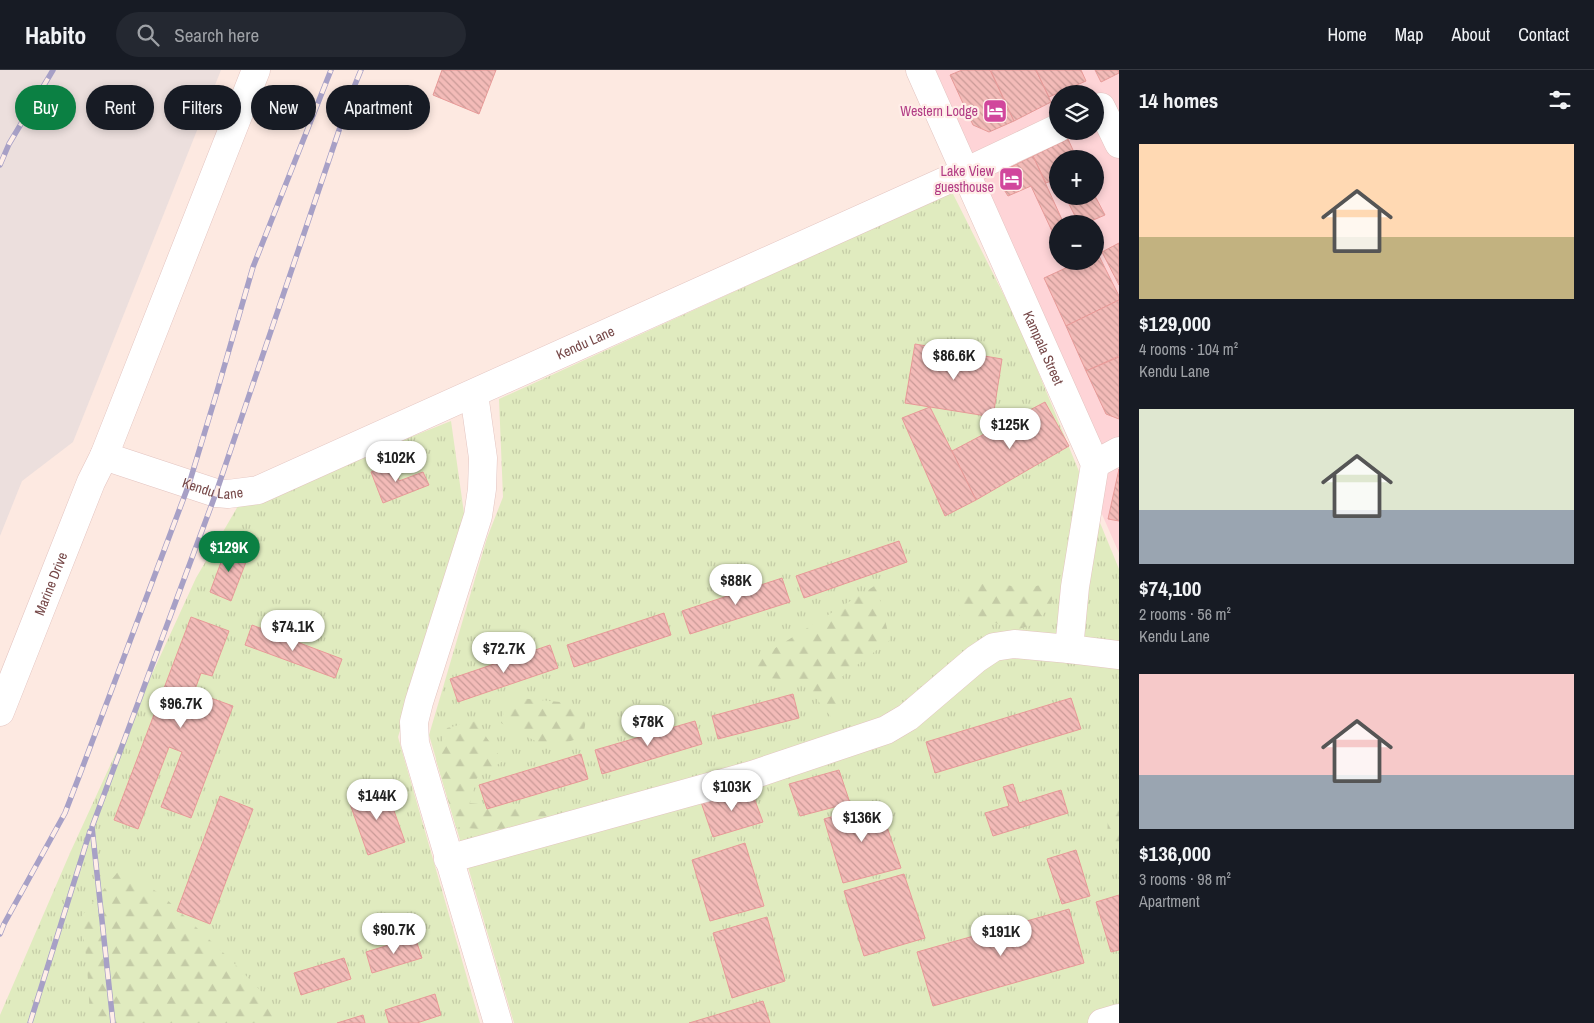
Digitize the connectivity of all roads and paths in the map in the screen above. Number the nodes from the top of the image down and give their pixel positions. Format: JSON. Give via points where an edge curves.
{"nodes":[{"id":1,"x":256,"y":70,"type":"edge"},
{"id":2,"x":920,"y":70,"type":"edge"},
{"id":3,"x":1105,"y":104,"type":"edge"},
{"id":4,"x":1049,"y":132,"type":"edge"},
{"id":5,"x":1119,"y":144,"type":"edge"},
{"id":6,"x":965,"y":172,"type":"junction"},
{"id":7,"x":474,"y":394,"type":"junction"},
{"id":8,"x":1119,"y":451,"type":"edge"},
{"id":9,"x":104,"y":456,"type":"junction"},
{"id":10,"x":1095,"y":464,"type":"junction"},
{"id":11,"x":1069,"y":649,"type":"junction"},
{"id":12,"x":1119,"y":655,"type":"edge"},
{"id":13,"x":0,"y":712,"type":"edge"},
{"id":14,"x":448,"y":859,"type":"junction"},
{"id":15,"x":1119,"y":1018,"type":"edge"},
{"id":16,"x":498,"y":1023,"type":"edge"},
{"id":17,"x":1102,"y":1023,"type":"edge"}],
"edges":[{"from":1,"to":9,"type":"street","name":"Marine Drive"},
{"from":2,"to":6,"type":"street","name":"Kampala Street"},
{"from":3,"to":5,"type":"street"},
{"from":4,"to":6,"type":"street","name":"Kendu Lane"},
{"from":6,"to":7,"type":"street","name":"Kendu Lane"},
{"from":6,"to":10,"type":"street","name":"Kampala Street"},
{"from":7,"to":9,"type":"street","name":"Kendu Lane","via":[[258,490],[216,493]]},
{"from":7,"to":14,"type":"street","via":[[482,458],[478,516],[414,722],[415,743]]},
{"from":8,"to":10,"type":"street"},
{"from":9,"to":13,"type":"street","name":"Marine Drive"},
{"from":10,"to":11,"type":"street","via":[[1075,587]]},
{"from":11,"to":12,"type":"street"},
{"from":11,"to":14,"type":"street","via":[[1014,644],[994,647],[908,717],[886,730],[752,775]]},
{"from":14,"to":16,"type":"street"},
{"from":15,"to":17,"type":"street"}]}
